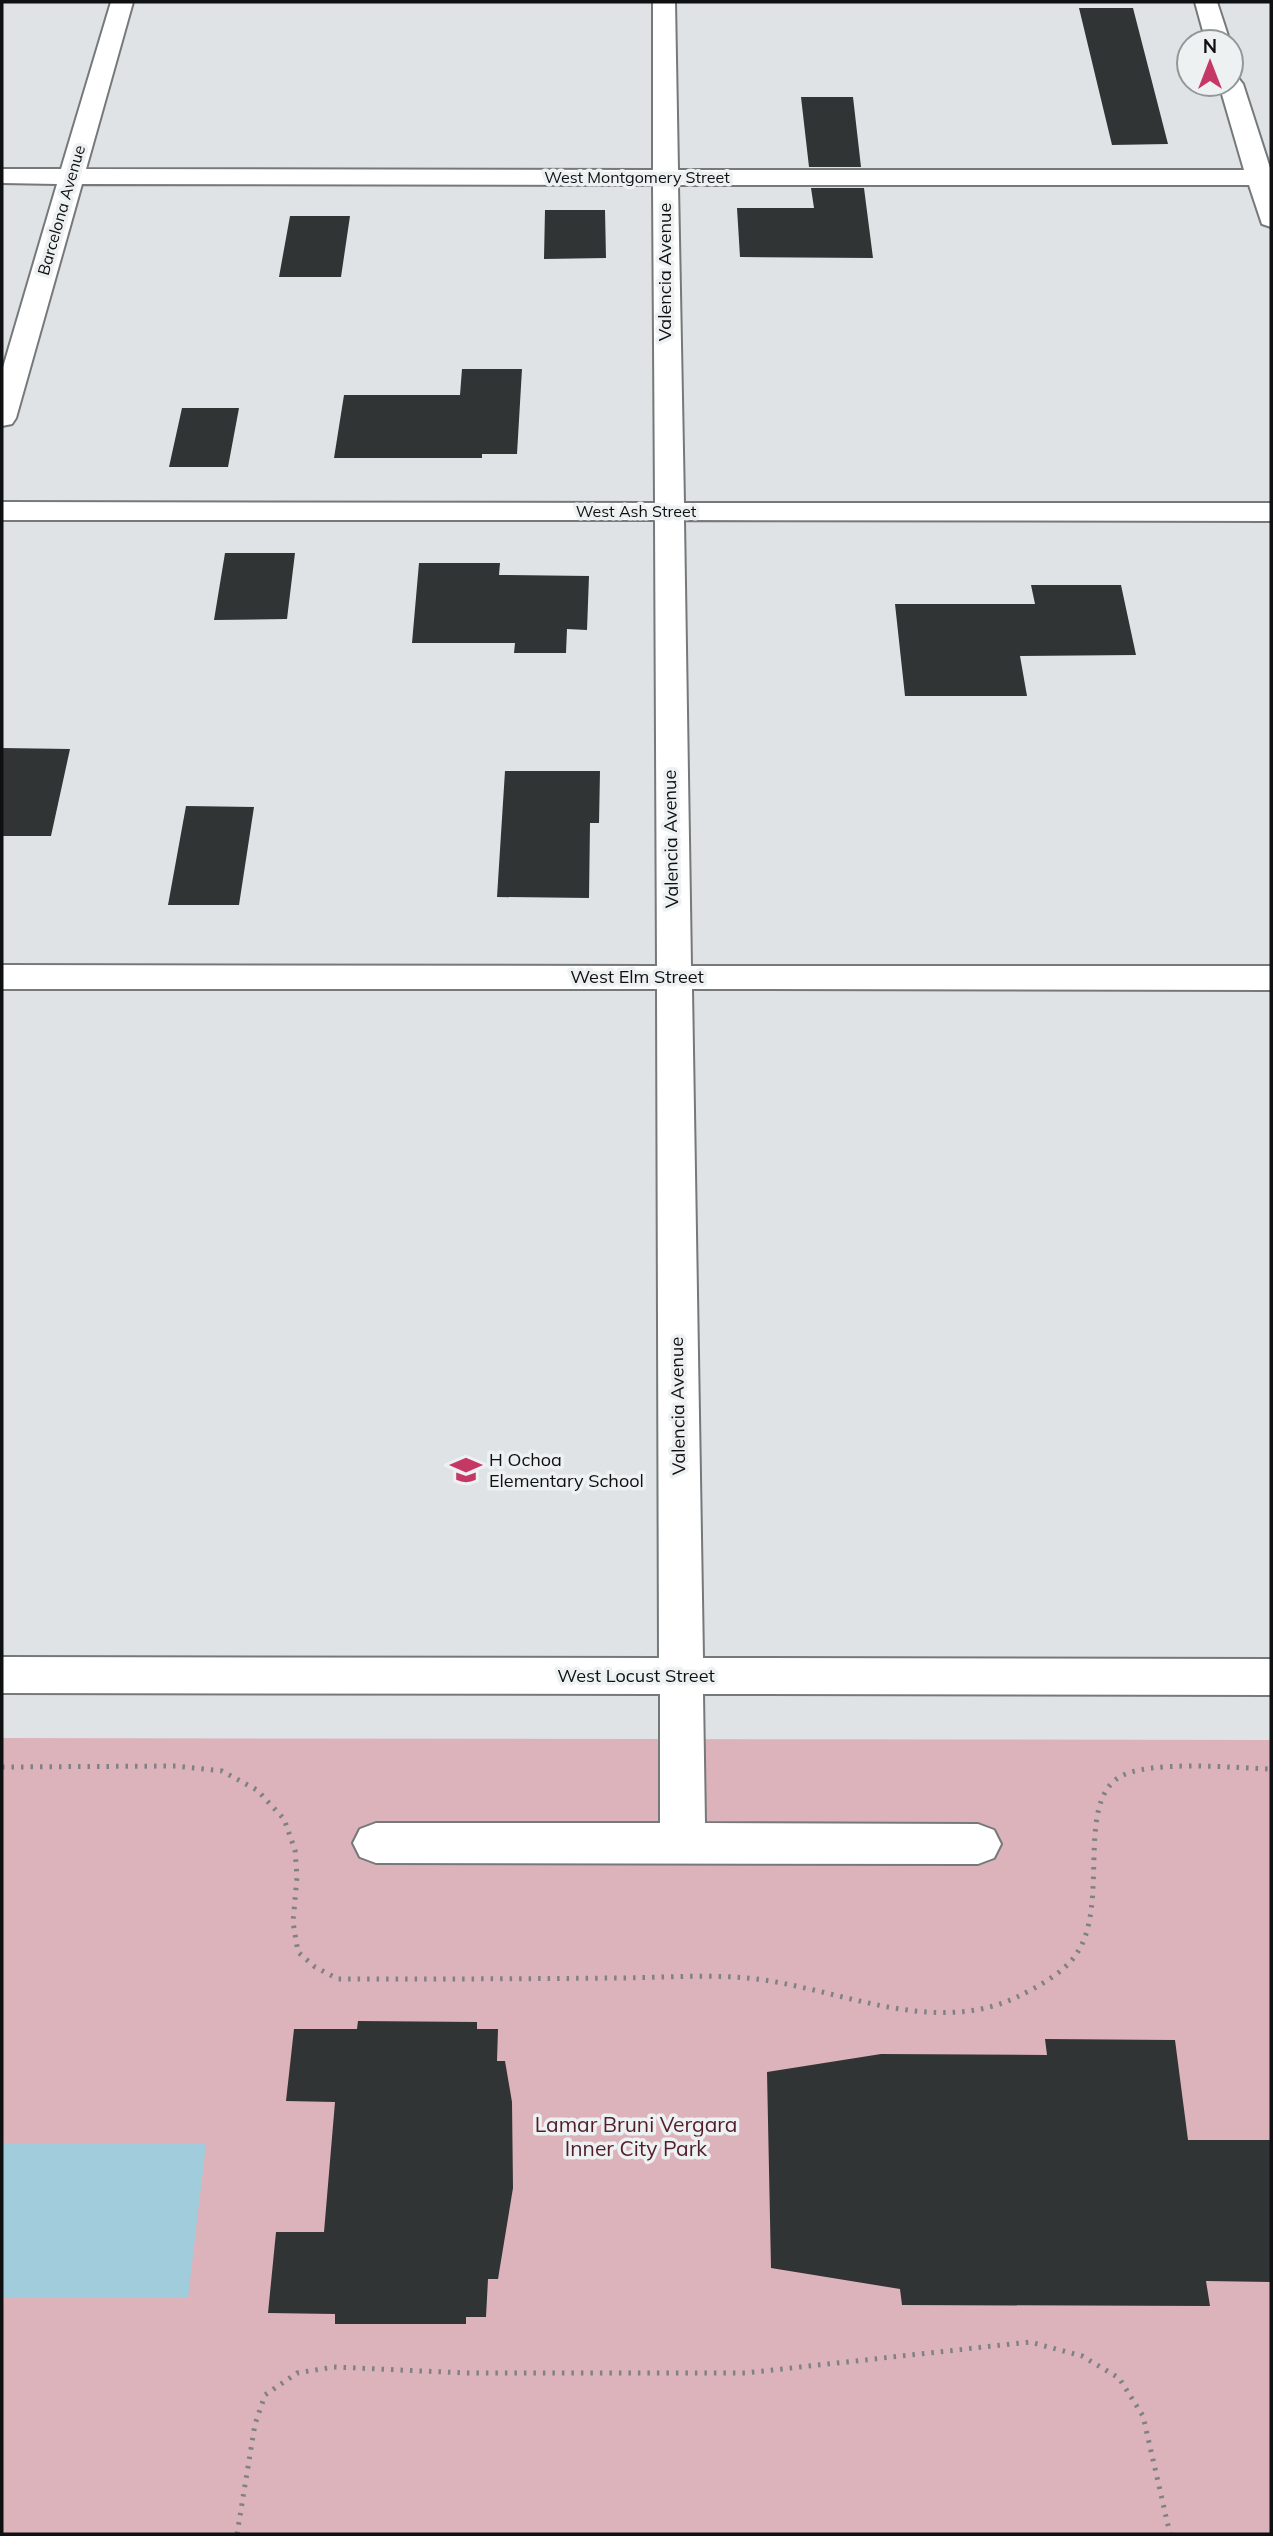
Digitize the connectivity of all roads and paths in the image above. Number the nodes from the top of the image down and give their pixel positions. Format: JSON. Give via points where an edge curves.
{"nodes":[{"id":1,"x":122,"y":2,"type":"edge"},
{"id":2,"x":664,"y":2,"type":"edge"},
{"id":3,"x":1206,"y":2,"type":"edge"},
{"id":4,"x":1214,"y":28,"type":"edge"},
{"id":5,"x":1236,"y":98,"type":"edge"},
{"id":6,"x":2,"y":176,"type":"edge"},
{"id":7,"x":71,"y":176,"type":"junction"},
{"id":8,"x":665,"y":177,"type":"junction"},
{"id":9,"x":1265,"y":178,"type":"edge"},
{"id":10,"x":1271,"y":219,"type":"edge"},
{"id":11,"x":2,"y":418,"type":"edge"},
{"id":12,"x":2,"y":511,"type":"edge"},
{"id":13,"x":667,"y":511,"type":"junction"},
{"id":14,"x":1271,"y":512,"type":"edge"},
{"id":15,"x":2,"y":977,"type":"edge"},
{"id":16,"x":673,"y":977,"type":"junction"},
{"id":17,"x":1271,"y":978,"type":"edge"},
{"id":18,"x":2,"y":1675,"type":"edge"},
{"id":19,"x":681,"y":1676,"type":"junction"},
{"id":20,"x":1271,"y":1677,"type":"edge"},
{"id":21,"x":2,"y":1767,"type":"edge"},
{"id":22,"x":1271,"y":1769,"type":"edge"},
{"id":23,"x":376,"y":1843,"type":"dead end"},
{"id":24,"x":682,"y":1843,"type":"junction"},
{"id":25,"x":978,"y":1844,"type":"dead end"},
{"id":26,"x":237,"y":2534,"type":"edge"},
{"id":27,"x":1170,"y":2534,"type":"edge"}],
"edges":[{"from":1,"to":7,"type":"street","name":"Barcelona Avenue"},
{"from":2,"to":8,"type":"street","name":"Valencia Avenue"},
{"from":3,"to":4,"type":"street"},
{"from":5,"to":9,"type":"street"},
{"from":6,"to":7,"type":"street","name":"West Montgomery Street"},
{"from":7,"to":8,"type":"street","name":"West Montgomery Street"},
{"from":7,"to":11,"type":"street","name":"Barcelona Avenue"},
{"from":8,"to":9,"type":"street","name":"West Montgomery Street"},
{"from":8,"to":13,"type":"street","name":"Valencia Avenue"},
{"from":9,"to":10,"type":"street"},
{"from":12,"to":13,"type":"street","name":"West Ash Street"},
{"from":13,"to":14,"type":"street","name":"West Ash Street"},
{"from":13,"to":16,"type":"street","name":"Valencia Avenue"},
{"from":15,"to":16,"type":"street","name":"West Elm Street"},
{"from":16,"to":17,"type":"street","name":"West Elm Street"},
{"from":16,"to":19,"type":"street","name":"Valencia Avenue"},
{"from":18,"to":19,"type":"street","name":"West Locust Street"},
{"from":19,"to":20,"type":"street","name":"West Locust Street"},
{"from":19,"to":24,"type":"street","name":"Valencia Avenue"},
{"from":21,"to":22,"type":"path","via":[[176,1766],[222,1771],[257,1790],[284,1819],[295,1850],[292,1922],[299,1952],[314,1967],[338,1979],[747,1978],[933,2014],[1017,2001],[1076,1955],[1090,1921],[1097,1809],[1104,1791],[1120,1777],[1143,1769]]},
{"from":23,"to":24,"type":"street"},
{"from":24,"to":25,"type":"street"},
{"from":26,"to":27,"type":"path","via":[[255,2424],[265,2395],[297,2373],[334,2367],[466,2373],[745,2373],[1030,2342],[1082,2356],[1119,2378],[1143,2416]]}]}
